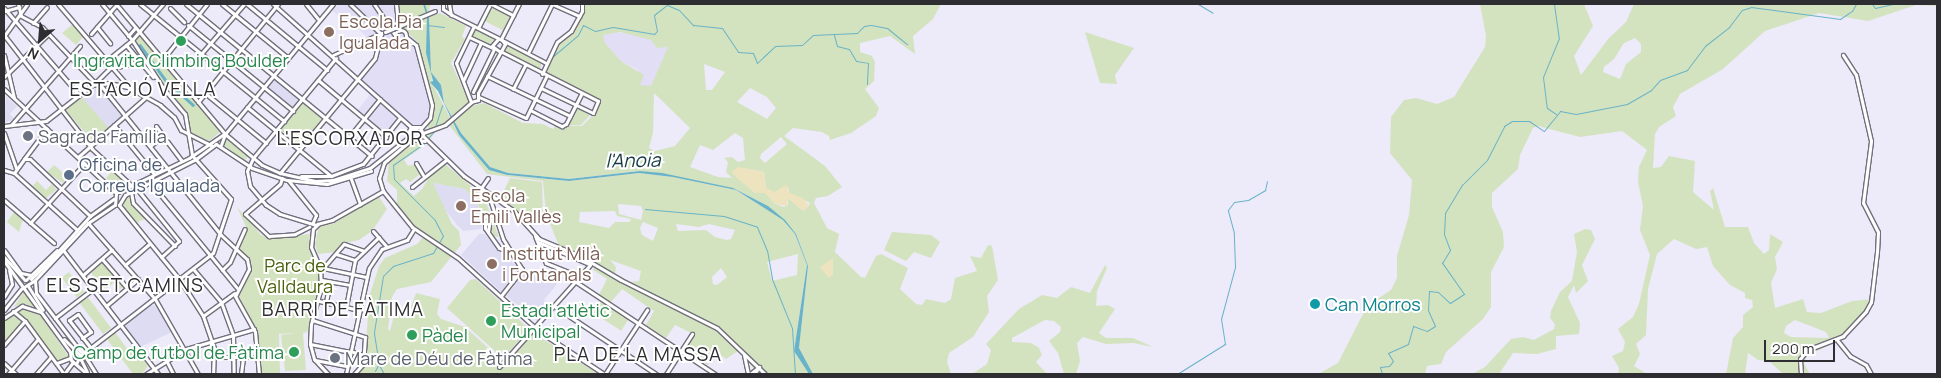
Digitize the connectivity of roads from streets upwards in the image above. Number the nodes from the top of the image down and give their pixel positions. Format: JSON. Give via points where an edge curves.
{"nodes":[{"id":1,"x":27,"y":4,"type":"edge"},
{"id":2,"x":58,"y":4,"type":"edge"},
{"id":3,"x":102,"y":4,"type":"edge"},
{"id":4,"x":117,"y":4,"type":"edge"},
{"id":5,"x":140,"y":4,"type":"edge"},
{"id":6,"x":164,"y":4,"type":"edge"},
{"id":7,"x":186,"y":4,"type":"edge"},
{"id":8,"x":207,"y":4,"type":"edge"},
{"id":9,"x":222,"y":4,"type":"edge"},
{"id":10,"x":245,"y":4,"type":"edge"},
{"id":11,"x":276,"y":4,"type":"edge"},
{"id":12,"x":306,"y":4,"type":"edge"},
{"id":13,"x":334,"y":4,"type":"edge"},
{"id":14,"x":350,"y":4,"type":"edge"},
{"id":15,"x":374,"y":4,"type":"edge"},
{"id":16,"x":396,"y":4,"type":"edge"},
{"id":17,"x":449,"y":4,"type":"edge"},
{"id":18,"x":490,"y":4,"type":"edge"},
{"id":19,"x":519,"y":4,"type":"edge"},
{"id":20,"x":552,"y":4,"type":"edge"},
{"id":21,"x":582,"y":4,"type":"edge"},
{"id":22,"x":18,"y":5,"type":"edge"},
{"id":23,"x":47,"y":7,"type":"dead end"},
{"id":24,"x":170,"y":8,"type":"dead end"},
{"id":25,"x":445,"y":8,"type":"edge"},
{"id":26,"x":4,"y":10,"type":"edge"},
{"id":27,"x":109,"y":13,"type":"junction"},
{"id":28,"x":153,"y":14,"type":"junction"},
{"id":29,"x":199,"y":14,"type":"junction"},
{"id":30,"x":234,"y":14,"type":"junction"},
{"id":31,"x":513,"y":15,"type":"junction"},
{"id":32,"x":20,"y":16,"type":"junction"},
{"id":33,"x":579,"y":16,"type":"junction"},
{"id":34,"x":266,"y":19,"type":"junction"},
{"id":35,"x":318,"y":19,"type":"junction"},
{"id":36,"x":17,"y":22,"type":"junction"},
{"id":37,"x":33,"y":22,"type":"junction"},
{"id":38,"x":184,"y":22,"type":"dead end"},
{"id":39,"x":189,"y":26,"type":"junction"},
{"id":40,"x":96,"y":27,"type":"junction"},
{"id":41,"x":476,"y":27,"type":"junction"},
{"id":42,"x":135,"y":28,"type":"junction"},
{"id":43,"x":220,"y":31,"type":"junction"},
{"id":44,"x":399,"y":31,"type":"junction"},
{"id":45,"x":139,"y":32,"type":"junction"},
{"id":46,"x":255,"y":32,"type":"junction"},
{"id":47,"x":307,"y":32,"type":"junction"},
{"id":48,"x":383,"y":33,"type":"junction"},
{"id":49,"x":48,"y":34,"type":"junction"},
{"id":50,"x":91,"y":34,"type":"dead end"},
{"id":51,"x":395,"y":35,"type":"junction"},
{"id":52,"x":4,"y":36,"type":"edge"},
{"id":53,"x":128,"y":36,"type":"junction"},
{"id":54,"x":180,"y":37,"type":"junction"},
{"id":55,"x":406,"y":37,"type":"junction"},
{"id":56,"x":469,"y":37,"type":"junction"},
{"id":57,"x":87,"y":38,"type":"junction"},
{"id":58,"x":501,"y":39,"type":"junction"},
{"id":59,"x":132,"y":40,"type":"junction"},
{"id":60,"x":8,"y":41,"type":"junction"},
{"id":61,"x":83,"y":42,"type":"dead end"},
{"id":62,"x":481,"y":42,"type":"junction"},
{"id":63,"x":110,"y":43,"type":"dead end"},
{"id":64,"x":210,"y":43,"type":"junction"},
{"id":65,"x":37,"y":45,"type":"junction"},
{"id":66,"x":126,"y":45,"type":"junction"},
{"id":67,"x":297,"y":45,"type":"junction"},
{"id":68,"x":4,"y":46,"type":"edge"},
{"id":69,"x":80,"y":46,"type":"dead end"},
{"id":70,"x":493,"y":48,"type":"junction"},
{"id":71,"x":241,"y":49,"type":"junction"},
{"id":72,"x":499,"y":51,"type":"junction"},
{"id":73,"x":528,"y":53,"type":"junction"},
{"id":74,"x":201,"y":54,"type":"junction"},
{"id":75,"x":4,"y":55,"type":"edge"},
{"id":76,"x":333,"y":55,"type":"junction"},
{"id":77,"x":1843,"y":55,"type":"dead end"},
{"id":78,"x":142,"y":56,"type":"junction"},
{"id":79,"x":70,"y":57,"type":"junction"},
{"id":80,"x":286,"y":57,"type":"junction"},
{"id":81,"x":23,"y":58,"type":"junction"},
{"id":82,"x":336,"y":58,"type":"junction"},
{"id":83,"x":163,"y":59,"type":"junction"},
{"id":84,"x":138,"y":60,"type":"junction"},
{"id":85,"x":232,"y":61,"type":"junction"},
{"id":86,"x":105,"y":62,"type":"junction"},
{"id":87,"x":546,"y":63,"type":"junction"},
{"id":88,"x":525,"y":64,"type":"junction"},
{"id":89,"x":110,"y":68,"type":"junction"},
{"id":90,"x":59,"y":70,"type":"junction"},
{"id":91,"x":326,"y":70,"type":"junction"},
{"id":92,"x":223,"y":72,"type":"junction"},
{"id":93,"x":8,"y":73,"type":"junction"},
{"id":94,"x":542,"y":74,"type":"junction"},
{"id":95,"x":272,"y":75,"type":"junction"},
{"id":96,"x":487,"y":76,"type":"junction"},
{"id":97,"x":4,"y":77,"type":"edge"},
{"id":98,"x":546,"y":77,"type":"junction"},
{"id":99,"x":357,"y":79,"type":"junction"},
{"id":100,"x":463,"y":79,"type":"junction"},
{"id":101,"x":157,"y":80,"type":"junction"},
{"id":102,"x":318,"y":80,"type":"junction"},
{"id":103,"x":97,"y":83,"type":"junction"},
{"id":104,"x":45,"y":86,"type":"junction"},
{"id":105,"x":263,"y":86,"type":"junction"},
{"id":106,"x":128,"y":87,"type":"junction"},
{"id":107,"x":541,"y":88,"type":"junction"},
{"id":108,"x":4,"y":89,"type":"edge"},
{"id":109,"x":513,"y":89,"type":"junction"},
{"id":110,"x":471,"y":92,"type":"junction"},
{"id":111,"x":205,"y":93,"type":"junction"},
{"id":112,"x":581,"y":94,"type":"junction"},
{"id":113,"x":80,"y":95,"type":"junction"},
{"id":114,"x":479,"y":95,"type":"junction"},
{"id":115,"x":254,"y":97,"type":"junction"},
{"id":116,"x":14,"y":98,"type":"junction"},
{"id":117,"x":145,"y":98,"type":"junction"},
{"id":118,"x":341,"y":98,"type":"junction"},
{"id":119,"x":302,"y":99,"type":"junction"},
{"id":120,"x":380,"y":99,"type":"junction"},
{"id":121,"x":536,"y":99,"type":"junction"},
{"id":122,"x":198,"y":102,"type":"junction"},
{"id":123,"x":471,"y":102,"type":"junction"},
{"id":124,"x":575,"y":105,"type":"junction"},
{"id":125,"x":247,"y":106,"type":"junction"},
{"id":126,"x":62,"y":108,"type":"junction"},
{"id":127,"x":26,"y":109,"type":"junction"},
{"id":128,"x":530,"y":110,"type":"junction"},
{"id":129,"x":293,"y":111,"type":"junction"},
{"id":130,"x":125,"y":115,"type":"junction"},
{"id":131,"x":570,"y":116,"type":"junction"},
{"id":132,"x":325,"y":118,"type":"junction"},
{"id":133,"x":364,"y":118,"type":"junction"},
{"id":134,"x":400,"y":118,"type":"junction"},
{"id":135,"x":237,"y":119,"type":"junction"},
{"id":136,"x":284,"y":121,"type":"junction"},
{"id":137,"x":41,"y":123,"type":"junction"},
{"id":138,"x":11,"y":125,"type":"junction"},
{"id":139,"x":114,"y":125,"type":"junction"},
{"id":140,"x":4,"y":126,"type":"edge"},
{"id":141,"x":156,"y":126,"type":"dead end"},
{"id":142,"x":411,"y":127,"type":"junction"},
{"id":143,"x":421,"y":128,"type":"junction"},
{"id":144,"x":47,"y":129,"type":"junction"},
{"id":145,"x":276,"y":131,"type":"junction"},
{"id":146,"x":4,"y":133,"type":"edge"},
{"id":147,"x":225,"y":134,"type":"junction"},
{"id":148,"x":189,"y":135,"type":"junction"},
{"id":149,"x":163,"y":136,"type":"junction"},
{"id":150,"x":349,"y":137,"type":"junction"},
{"id":151,"x":386,"y":137,"type":"junction"},
{"id":152,"x":410,"y":138,"type":"junction"},
{"id":153,"x":424,"y":138,"type":"junction"},
{"id":154,"x":266,"y":143,"type":"junction"},
{"id":155,"x":91,"y":144,"type":"junction"},
{"id":156,"x":211,"y":145,"type":"junction"},
{"id":157,"x":221,"y":145,"type":"junction"},
{"id":158,"x":150,"y":146,"type":"junction"},
{"id":159,"x":299,"y":150,"type":"junction"},
{"id":160,"x":192,"y":155,"type":"junction"},
{"id":161,"x":372,"y":156,"type":"junction"},
{"id":162,"x":78,"y":157,"type":"junction"},
{"id":163,"x":24,"y":158,"type":"junction"},
{"id":164,"x":253,"y":158,"type":"junction"},
{"id":165,"x":196,"y":159,"type":"junction"},
{"id":166,"x":446,"y":160,"type":"junction"},
{"id":167,"x":182,"y":161,"type":"junction"},
{"id":168,"x":382,"y":162,"type":"junction"},
{"id":169,"x":416,"y":163,"type":"dead end"},
{"id":170,"x":85,"y":164,"type":"junction"},
{"id":171,"x":248,"y":166,"type":"junction"},
{"id":172,"x":16,"y":168,"type":"junction"},
{"id":173,"x":167,"y":168,"type":"junction"},
{"id":174,"x":4,"y":170,"type":"edge"},
{"id":175,"x":372,"y":171,"type":"junction"},
{"id":176,"x":380,"y":171,"type":"junction"},
{"id":177,"x":14,"y":173,"type":"junction"},
{"id":178,"x":171,"y":173,"type":"junction"},
{"id":179,"x":280,"y":173,"type":"junction"},
{"id":180,"x":154,"y":174,"type":"junction"},
{"id":181,"x":291,"y":175,"type":"junction"},
{"id":182,"x":423,"y":175,"type":"junction"},
{"id":183,"x":331,"y":176,"type":"junction"},
{"id":184,"x":282,"y":178,"type":"junction"},
{"id":185,"x":379,"y":178,"type":"junction"},
{"id":186,"x":488,"y":178,"type":"dead end"},
{"id":187,"x":351,"y":179,"type":"junction"},
{"id":188,"x":287,"y":180,"type":"junction"},
{"id":189,"x":150,"y":182,"type":"junction"},
{"id":190,"x":133,"y":187,"type":"junction"},
{"id":191,"x":412,"y":187,"type":"dead end"},
{"id":192,"x":481,"y":188,"type":"junction"},
{"id":193,"x":62,"y":189,"type":"junction"},
{"id":194,"x":137,"y":189,"type":"junction"},
{"id":195,"x":384,"y":191,"type":"junction"},
{"id":196,"x":131,"y":192,"type":"junction"},
{"id":197,"x":118,"y":193,"type":"junction"},
{"id":198,"x":488,"y":193,"type":"junction"},
{"id":199,"x":122,"y":198,"type":"junction"},
{"id":200,"x":496,"y":198,"type":"junction"},
{"id":201,"x":113,"y":199,"type":"junction"},
{"id":202,"x":4,"y":200,"type":"edge"},
{"id":203,"x":260,"y":200,"type":"junction"},
{"id":204,"x":47,"y":204,"type":"junction"},
{"id":205,"x":117,"y":205,"type":"junction"},
{"id":206,"x":360,"y":205,"type":"junction"},
{"id":207,"x":494,"y":209,"type":"junction"},
{"id":208,"x":98,"y":215,"type":"junction"},
{"id":209,"x":90,"y":216,"type":"junction"},
{"id":210,"x":30,"y":223,"type":"junction"},
{"id":211,"x":88,"y":223,"type":"junction"},
{"id":212,"x":315,"y":223,"type":"junction"},
{"id":213,"x":311,"y":228,"type":"junction"},
{"id":214,"x":245,"y":229,"type":"dead end"},
{"id":215,"x":414,"y":229,"type":"junction"},
{"id":216,"x":77,"y":230,"type":"junction"},
{"id":217,"x":373,"y":231,"type":"dead end"},
{"id":218,"x":488,"y":232,"type":"dead end"},
{"id":219,"x":221,"y":235,"type":"junction"},
{"id":220,"x":379,"y":237,"type":"junction"},
{"id":221,"x":503,"y":239,"type":"junction"},
{"id":222,"x":539,"y":240,"type":"junction"},
{"id":223,"x":54,"y":243,"type":"junction"},
{"id":224,"x":65,"y":244,"type":"junction"},
{"id":225,"x":149,"y":244,"type":"junction"},
{"id":226,"x":496,"y":244,"type":"junction"},
{"id":227,"x":176,"y":245,"type":"junction"},
{"id":228,"x":237,"y":246,"type":"junction"},
{"id":229,"x":386,"y":246,"type":"junction"},
{"id":230,"x":4,"y":250,"type":"edge"},
{"id":231,"x":63,"y":250,"type":"junction"},
{"id":232,"x":112,"y":250,"type":"junction"},
{"id":233,"x":364,"y":251,"type":"junction"},
{"id":234,"x":510,"y":251,"type":"junction"},
{"id":235,"x":53,"y":252,"type":"junction"},
{"id":236,"x":336,"y":254,"type":"junction"},
{"id":237,"x":211,"y":256,"type":"junction"},
{"id":238,"x":4,"y":257,"type":"edge"},
{"id":239,"x":161,"y":257,"type":"junction"},
{"id":240,"x":102,"y":259,"type":"junction"},
{"id":241,"x":11,"y":260,"type":"junction"},
{"id":242,"x":355,"y":260,"type":"junction"},
{"id":243,"x":5,"y":263,"type":"edge"},
{"id":244,"x":591,"y":263,"type":"junction"},
{"id":245,"x":125,"y":264,"type":"junction"},
{"id":246,"x":322,"y":268,"type":"junction"},
{"id":247,"x":14,"y":270,"type":"junction"},
{"id":248,"x":194,"y":270,"type":"junction"},
{"id":249,"x":222,"y":270,"type":"junction"},
{"id":250,"x":84,"y":274,"type":"junction"},
{"id":251,"x":353,"y":274,"type":"junction"},
{"id":252,"x":366,"y":277,"type":"junction"},
{"id":253,"x":580,"y":277,"type":"junction"},
{"id":254,"x":30,"y":279,"type":"junction"},
{"id":255,"x":138,"y":279,"type":"junction"},
{"id":256,"x":180,"y":280,"type":"junction"},
{"id":257,"x":322,"y":280,"type":"junction"},
{"id":258,"x":330,"y":281,"type":"junction"},
{"id":259,"x":576,"y":282,"type":"junction"},
{"id":260,"x":350,"y":285,"type":"junction"},
{"id":261,"x":25,"y":286,"type":"junction"},
{"id":262,"x":94,"y":288,"type":"junction"},
{"id":263,"x":127,"y":288,"type":"junction"},
{"id":264,"x":237,"y":288,"type":"junction"},
{"id":265,"x":235,"y":293,"type":"junction"},
{"id":266,"x":500,"y":296,"type":"junction"},
{"id":267,"x":4,"y":297,"type":"edge"},
{"id":268,"x":155,"y":299,"type":"junction"},
{"id":269,"x":318,"y":301,"type":"junction"},
{"id":270,"x":37,"y":302,"type":"junction"},
{"id":271,"x":221,"y":302,"type":"junction"},
{"id":272,"x":326,"y":302,"type":"junction"},
{"id":273,"x":6,"y":306,"type":"edge"},
{"id":274,"x":106,"y":306,"type":"junction"},
{"id":275,"x":554,"y":306,"type":"junction"},
{"id":276,"x":346,"y":307,"type":"junction"},
{"id":277,"x":4,"y":310,"type":"edge"},
{"id":278,"x":359,"y":310,"type":"junction"},
{"id":279,"x":647,"y":310,"type":"dead end"},
{"id":280,"x":13,"y":311,"type":"junction"},
{"id":281,"x":204,"y":316,"type":"junction"},
{"id":282,"x":54,"y":317,"type":"junction"},
{"id":283,"x":4,"y":318,"type":"edge"},
{"id":284,"x":46,"y":318,"type":"junction"},
{"id":285,"x":312,"y":320,"type":"junction"},
{"id":286,"x":25,"y":321,"type":"junction"},
{"id":287,"x":638,"y":323,"type":"junction"},
{"id":288,"x":121,"y":325,"type":"junction"},
{"id":289,"x":535,"y":328,"type":"junction"},
{"id":290,"x":717,"y":328,"type":"junction"},
{"id":291,"x":254,"y":329,"type":"junction"},
{"id":292,"x":354,"y":334,"type":"junction"},
{"id":293,"x":692,"y":334,"type":"dead end"},
{"id":294,"x":233,"y":335,"type":"junction"},
{"id":295,"x":68,"y":336,"type":"junction"},
{"id":296,"x":82,"y":338,"type":"junction"},
{"id":297,"x":38,"y":339,"type":"junction"},
{"id":298,"x":212,"y":340,"type":"junction"},
{"id":299,"x":1837,"y":340,"type":"junction"},
{"id":300,"x":310,"y":344,"type":"junction"},
{"id":301,"x":4,"y":345,"type":"edge"},
{"id":302,"x":69,"y":346,"type":"junction"},
{"id":303,"x":90,"y":348,"type":"junction"},
{"id":304,"x":186,"y":350,"type":"junction"},
{"id":305,"x":620,"y":350,"type":"junction"},
{"id":306,"x":352,"y":352,"type":"junction"},
{"id":307,"x":681,"y":352,"type":"junction"},
{"id":308,"x":365,"y":355,"type":"junction"},
{"id":309,"x":79,"y":356,"type":"junction"},
{"id":310,"x":214,"y":356,"type":"junction"},
{"id":311,"x":235,"y":356,"type":"junction"},
{"id":312,"x":244,"y":356,"type":"junction"},
{"id":313,"x":258,"y":356,"type":"junction"},
{"id":314,"x":51,"y":357,"type":"junction"},
{"id":315,"x":71,"y":357,"type":"junction"},
{"id":316,"x":166,"y":360,"type":"junction"},
{"id":317,"x":315,"y":360,"type":"junction"},
{"id":318,"x":4,"y":363,"type":"edge"},
{"id":319,"x":57,"y":363,"type":"junction"},
{"id":320,"x":349,"y":366,"type":"junction"},
{"id":321,"x":499,"y":366,"type":"dead end"},
{"id":322,"x":759,"y":367,"type":"junction"},
{"id":323,"x":357,"y":368,"type":"junction"},
{"id":324,"x":153,"y":369,"type":"junction"},
{"id":325,"x":11,"y":370,"type":"junction"},
{"id":326,"x":8,"y":374,"type":"edge"},
{"id":327,"x":16,"y":374,"type":"edge"},
{"id":328,"x":36,"y":374,"type":"edge"},
{"id":329,"x":64,"y":374,"type":"edge"},
{"id":330,"x":88,"y":374,"type":"edge"},
{"id":331,"x":96,"y":374,"type":"edge"},
{"id":332,"x":146,"y":374,"type":"edge"},
{"id":333,"x":158,"y":374,"type":"edge"},
{"id":334,"x":173,"y":374,"type":"edge"},
{"id":335,"x":198,"y":374,"type":"edge"},
{"id":336,"x":214,"y":374,"type":"edge"},
{"id":337,"x":234,"y":374,"type":"edge"},
{"id":338,"x":241,"y":374,"type":"edge"},
{"id":339,"x":259,"y":374,"type":"edge"},
{"id":340,"x":328,"y":374,"type":"edge"},
{"id":341,"x":346,"y":374,"type":"edge"},
{"id":342,"x":354,"y":374,"type":"edge"},
{"id":343,"x":604,"y":374,"type":"edge"},
{"id":344,"x":656,"y":374,"type":"edge"},
{"id":345,"x":666,"y":374,"type":"edge"},
{"id":346,"x":715,"y":374,"type":"edge"},
{"id":347,"x":749,"y":374,"type":"edge"},
{"id":348,"x":754,"y":374,"type":"edge"},
{"id":349,"x":765,"y":374,"type":"edge"},
{"id":350,"x":1801,"y":374,"type":"edge"},
{"id":351,"x":1871,"y":374,"type":"edge"}],
"edges":[{"from":1,"to":32,"type":"street"},
{"from":2,"to":57,"type":"street"},
{"from":3,"to":27,"type":"street"},
{"from":4,"to":27,"type":"street"},
{"from":4,"to":42,"type":"street"},
{"from":5,"to":28,"type":"street"},
{"from":6,"to":28,"type":"street"},
{"from":7,"to":29,"type":"street"},
{"from":8,"to":29,"type":"street"},
{"from":9,"to":30,"type":"street"},
{"from":10,"to":30,"type":"street"},
{"from":10,"to":34,"type":"street"},
{"from":11,"to":34,"type":"street"},
{"from":11,"to":47,"type":"street"},
{"from":12,"to":35,"type":"street"},
{"from":13,"to":35,"type":"street"},
{"from":14,"to":48,"type":"street"},
{"from":15,"to":51,"type":"street"},
{"from":16,"to":44,"type":"street"},
{"from":17,"to":25,"type":"street"},
{"from":18,"to":31,"type":"street"},
{"from":18,"to":41,"type":"street"},
{"from":19,"to":31,"type":"street"},
{"from":20,"to":33,"type":"street"},
{"from":20,"to":73,"type":"street"},
{"from":21,"to":33,"type":"street"},
{"from":22,"to":26,"type":"street"},
{"from":22,"to":32,"type":"street"},
{"from":23,"to":37,"type":"street"},
{"from":24,"to":38,"type":"street"},
{"from":25,"to":41,"type":"street"},
{"from":25,"to":48,"type":"street","bridge":true},
{"from":26,"to":36,"type":"street"},
{"from":27,"to":40,"type":"street"},
{"from":27,"to":53,"type":"street"},
{"from":28,"to":45,"type":"street"},
{"from":28,"to":54,"type":"street"},
{"from":29,"to":39,"type":"street"},
{"from":29,"to":43,"type":"street"},
{"from":30,"to":43,"type":"street"},
{"from":30,"to":46,"type":"street"},
{"from":31,"to":58,"type":"street"},
{"from":32,"to":36,"type":"street"},
{"from":32,"to":37,"type":"street"},
{"from":33,"to":87,"type":"street","via":[[571,32],[557,42]]},
{"from":34,"to":46,"type":"street"},
{"from":34,"to":67,"type":"street"},
{"from":35,"to":47,"type":"street"},
{"from":36,"to":52,"type":"street"},
{"from":36,"to":65,"type":"street"},
{"from":37,"to":49,"type":"street"},
{"from":39,"to":54,"type":"street"},
{"from":39,"to":64,"type":"street"},
{"from":40,"to":50,"type":"street"},
{"from":40,"to":63,"type":"street"},
{"from":41,"to":56,"type":"street"},
{"from":41,"to":58,"type":"street"},
{"from":42,"to":45,"type":"street"},
{"from":42,"to":53,"type":"street"},
{"from":43,"to":64,"type":"street"},
{"from":43,"to":71,"type":"street"},
{"from":44,"to":51,"type":"street"},
{"from":44,"to":55,"type":"street"},
{"from":45,"to":59,"type":"street"},
{"from":45,"to":83,"type":"street"},
{"from":46,"to":71,"type":"street"},
{"from":46,"to":80,"type":"street"},
{"from":47,"to":67,"type":"street"},
{"from":47,"to":76,"type":"street"},
{"from":48,"to":76,"type":"street"},
{"from":48,"to":99,"type":"street","via":[[378,53]]},
{"from":49,"to":65,"type":"street"},
{"from":49,"to":79,"type":"street"},
{"from":51,"to":55,"type":"street","via":[[400,42]]},
{"from":52,"to":60,"type":"street"},
{"from":53,"to":59,"type":"street"},
{"from":54,"to":74,"type":"street"},
{"from":54,"to":83,"type":"street"},
{"from":55,"to":143,"type":"street","via":[[416,45],[432,105],[430,118]]},
{"from":56,"to":62,"type":"street"},
{"from":56,"to":100,"type":"street","via":[[456,63]]},
{"from":57,"to":61,"type":"street"},
{"from":57,"to":86,"type":"street"},
{"from":58,"to":70,"type":"street","via":[[493,42]]},
{"from":58,"to":72,"type":"street","via":[[505,46]]},
{"from":58,"to":73,"type":"street"},
{"from":59,"to":66,"type":"street"},
{"from":59,"to":78,"type":"street"},
{"from":60,"to":68,"type":"street"},
{"from":60,"to":81,"type":"street"},
{"from":62,"to":70,"type":"street"},
{"from":62,"to":100,"type":"street"},
{"from":64,"to":74,"type":"street"},
{"from":64,"to":85,"type":"street"},
{"from":65,"to":81,"type":"street"},
{"from":65,"to":90,"type":"street"},
{"from":66,"to":84,"type":"street"},
{"from":66,"to":86,"type":"street"},
{"from":67,"to":80,"type":"street"},
{"from":67,"to":91,"type":"street"},
{"from":69,"to":79,"type":"street"},
{"from":70,"to":72,"type":"street"},
{"from":70,"to":110,"type":"street"},
{"from":71,"to":85,"type":"street"},
{"from":71,"to":95,"type":"street"},
{"from":72,"to":88,"type":"street"},
{"from":72,"to":96,"type":"street"},
{"from":73,"to":87,"type":"street"},
{"from":74,"to":92,"type":"street"},
{"from":75,"to":93,"type":"street"},
{"from":76,"to":82,"type":"street"},
{"from":77,"to":299,"type":"street","via":[[1856,76],[1871,141],[1863,203],[1879,234],[1869,307]]},
{"from":78,"to":84,"type":"street"},
{"from":78,"to":101,"type":"street"},
{"from":79,"to":90,"type":"street"},
{"from":79,"to":103,"type":"street"},
{"from":80,"to":95,"type":"street"},
{"from":81,"to":93,"type":"street"},
{"from":81,"to":104,"type":"street"},
{"from":82,"to":91,"type":"street"},
{"from":82,"to":99,"type":"street"},
{"from":83,"to":122,"type":"street"},
{"from":84,"to":89,"type":"street"},
{"from":84,"to":101,"type":"street"},
{"from":85,"to":92,"type":"street"},
{"from":85,"to":105,"type":"street"},
{"from":86,"to":89,"type":"street"},
{"from":87,"to":94,"type":"street"},
{"from":88,"to":94,"type":"street"},
{"from":88,"to":109,"type":"street"},
{"from":89,"to":103,"type":"street"},
{"from":89,"to":106,"type":"street"},
{"from":90,"to":104,"type":"street"},
{"from":90,"to":113,"type":"street"},
{"from":91,"to":102,"type":"street"},
{"from":92,"to":111,"type":"street"},
{"from":92,"to":115,"type":"street"},
{"from":93,"to":97,"type":"street"},
{"from":93,"to":116,"type":"street"},
{"from":94,"to":98,"type":"street"},
{"from":95,"to":105,"type":"street"},
{"from":95,"to":119,"type":"street"},
{"from":96,"to":109,"type":"street"},
{"from":96,"to":114,"type":"street"},
{"from":98,"to":107,"type":"street"},
{"from":98,"to":112,"type":"street"},
{"from":99,"to":118,"type":"street"},
{"from":99,"to":120,"type":"street"},
{"from":100,"to":110,"type":"street"},
{"from":101,"to":148,"type":"street","via":[[185,114]]},
{"from":102,"to":118,"type":"street"},
{"from":102,"to":119,"type":"street"},
{"from":103,"to":106,"type":"street"},
{"from":103,"to":113,"type":"street"},
{"from":103,"to":130,"type":"street"},
{"from":104,"to":126,"type":"street"},
{"from":104,"to":127,"type":"street"},
{"from":105,"to":115,"type":"street"},
{"from":105,"to":129,"type":"street"},
{"from":106,"to":117,"type":"street"},
{"from":107,"to":121,"type":"street"},
{"from":107,"to":124,"type":"street"},
{"from":108,"to":116,"type":"street"},
{"from":109,"to":121,"type":"street"},
{"from":110,"to":114,"type":"street"},
{"from":110,"to":123,"type":"street"},
{"from":111,"to":122,"type":"street"},
{"from":111,"to":135,"type":"street"},
{"from":112,"to":124,"type":"street"},
{"from":112,"to":124,"type":"street","via":[[598,101],[593,113]]},
{"from":113,"to":126,"type":"street"},
{"from":114,"to":123,"type":"street","via":[[477,102]]},
{"from":114,"to":128,"type":"street","via":[[523,118]]},
{"from":115,"to":125,"type":"street"},
{"from":115,"to":136,"type":"street"},
{"from":116,"to":127,"type":"street"},
{"from":117,"to":130,"type":"street"},
{"from":117,"to":148,"type":"street","via":[[160,104]]},
{"from":118,"to":132,"type":"street"},
{"from":118,"to":133,"type":"street"},
{"from":119,"to":129,"type":"street"},
{"from":119,"to":132,"type":"street"},
{"from":120,"to":133,"type":"street"},
{"from":120,"to":134,"type":"street"},
{"from":121,"to":128,"type":"street"},
{"from":121,"to":131,"type":"street"},
{"from":122,"to":147,"type":"street"},
{"from":123,"to":153,"type":"street","via":[[452,120]]},
{"from":124,"to":131,"type":"street"},
{"from":125,"to":135,"type":"street"},
{"from":125,"to":145,"type":"street"},
{"from":126,"to":137,"type":"street"},
{"from":126,"to":155,"type":"street"},
{"from":127,"to":137,"type":"street"},
{"from":127,"to":138,"type":"street"},
{"from":128,"to":131,"type":"street","via":[[562,126]]},
{"from":129,"to":136,"type":"street"},
{"from":130,"to":139,"type":"street"},
{"from":130,"to":158,"type":"street"},
{"from":132,"to":150,"type":"street"},
{"from":132,"to":159,"type":"street"},
{"from":133,"to":150,"type":"street"},
{"from":133,"to":151,"type":"street"},
{"from":134,"to":142,"type":"street"},
{"from":134,"to":151,"type":"street"},
{"from":135,"to":147,"type":"street"},
{"from":135,"to":154,"type":"street"},
{"from":136,"to":145,"type":"street"},
{"from":137,"to":138,"type":"street"},
{"from":137,"to":144,"type":"street"},
{"from":138,"to":140,"type":"street"},
{"from":139,"to":155,"type":"street"},
{"from":139,"to":180,"type":"street"},
{"from":141,"to":149,"type":"street"},
{"from":142,"to":143,"type":"street"},
{"from":142,"to":152,"type":"street"},
{"from":143,"to":153,"type":"street"},
{"from":144,"to":162,"type":"street"},
{"from":144,"to":163,"type":"street"},
{"from":145,"to":154,"type":"street"},
{"from":145,"to":159,"type":"street"},
{"from":146,"to":172,"type":"street"},
{"from":147,"to":156,"type":"street"},
{"from":147,"to":157,"type":"street"},
{"from":147,"to":164,"type":"street"},
{"from":148,"to":156,"type":"street"},
{"from":148,"to":160,"type":"street"},
{"from":149,"to":158,"type":"street"},
{"from":149,"to":167,"type":"street"},
{"from":150,"to":161,"type":"street"},
{"from":151,"to":161,"type":"street"},
{"from":152,"to":153,"type":"street"},
{"from":152,"to":168,"type":"street"},
{"from":153,"to":166,"type":"street"},
{"from":154,"to":164,"type":"street"},
{"from":155,"to":162,"type":"street"},
{"from":155,"to":190,"type":"street"},
{"from":156,"to":157,"type":"street"},
{"from":156,"to":160,"type":"street"},
{"from":156,"to":165,"type":"street"},
{"from":157,"to":171,"type":"street"},
{"from":158,"to":173,"type":"street"},
{"from":159,"to":179,"type":"street"},
{"from":159,"to":183,"type":"street"},
{"from":160,"to":165,"type":"street"},
{"from":160,"to":167,"type":"street"},
{"from":161,"to":183,"type":"street","via":[[349,171]]},
{"from":162,"to":170,"type":"street"},
{"from":163,"to":172,"type":"street"},
{"from":163,"to":193,"type":"street","via":[[30,159]]},
{"from":164,"to":171,"type":"street"},
{"from":164,"to":179,"type":"street"},
{"from":165,"to":178,"type":"street"},
{"from":165,"to":219,"type":"street","via":[[231,199]]},
{"from":166,"to":182,"type":"street"},
{"from":166,"to":192,"type":"street"},
{"from":167,"to":173,"type":"street"},
{"from":168,"to":175,"type":"street","via":[[373,163]]},
{"from":168,"to":176,"type":"street"},
{"from":169,"to":182,"type":"street"},
{"from":170,"to":193,"type":"street"},
{"from":170,"to":197,"type":"street"},
{"from":171,"to":184,"type":"street"},
{"from":171,"to":203,"type":"street","via":[[250,186]]},
{"from":172,"to":177,"type":"street"},
{"from":173,"to":178,"type":"street"},
{"from":173,"to":180,"type":"street"},
{"from":174,"to":177,"type":"street"},
{"from":175,"to":176,"type":"street"},
{"from":175,"to":181,"type":"street","via":[[324,181]]},
{"from":175,"to":185,"type":"street"},
{"from":175,"to":187,"type":"street"},
{"from":176,"to":185,"type":"street"},
{"from":177,"to":204,"type":"street"},
{"from":178,"to":189,"type":"street"},
{"from":178,"to":219,"type":"street"},
{"from":179,"to":181,"type":"street"},
{"from":180,"to":190,"type":"street"},
{"from":181,"to":183,"type":"street"},
{"from":182,"to":191,"type":"street"},
{"from":184,"to":188,"type":"street"},
{"from":184,"to":203,"type":"street","via":[[280,184]]},
{"from":185,"to":195,"type":"street"},
{"from":186,"to":192,"type":"street"},
{"from":187,"to":188,"type":"street","via":[[317,184]]},
{"from":187,"to":206,"type":"street"},
{"from":188,"to":212,"type":"street","via":[[316,215]]},
{"from":189,"to":194,"type":"street"},
{"from":189,"to":237,"type":"street"},
{"from":190,"to":197,"type":"street"},
{"from":192,"to":198,"type":"street"},
{"from":193,"to":204,"type":"street"},
{"from":193,"to":209,"type":"street"},
{"from":194,"to":196,"type":"street"},
{"from":194,"to":227,"type":"street","via":[[176,236]]},
{"from":195,"to":206,"type":"street"},
{"from":195,"to":215,"type":"street"},
{"from":196,"to":199,"type":"street"},
{"from":196,"to":227,"type":"street","via":[[133,203]]},
{"from":197,"to":199,"type":"street"},
{"from":197,"to":201,"type":"street"},
{"from":198,"to":200,"type":"street"},
{"from":198,"to":207,"type":"street"},
{"from":199,"to":205,"type":"street"},
{"from":200,"to":207,"type":"street"},
{"from":200,"to":222,"type":"street","via":[[517,213]]},
{"from":201,"to":205,"type":"street"},
{"from":201,"to":209,"type":"street"},
{"from":202,"to":210,"type":"street"},
{"from":203,"to":212,"type":"street","via":[[280,214]]},
{"from":203,"to":213,"type":"street","via":[[245,214],[269,236],[294,234]]},
{"from":204,"to":210,"type":"street"},
{"from":204,"to":216,"type":"street"},
{"from":205,"to":208,"type":"street"},
{"from":205,"to":225,"type":"street"},
{"from":206,"to":212,"type":"street","via":[[332,220]]},
{"from":207,"to":221,"type":"street"},
{"from":208,"to":209,"type":"street"},
{"from":208,"to":211,"type":"street"},
{"from":209,"to":216,"type":"street"},
{"from":210,"to":223,"type":"street"},
{"from":211,"to":224,"type":"street"},
{"from":211,"to":232,"type":"street"},
{"from":212,"to":213,"type":"street"},
{"from":212,"to":213,"type":"street"},
{"from":213,"to":246,"type":"street","via":[[311,247]]},
{"from":214,"to":228,"type":"street"},
{"from":215,"to":229,"type":"street","via":[[407,240]]},
{"from":215,"to":266,"type":"street","via":[[455,256]]},
{"from":216,"to":224,"type":"street"},
{"from":217,"to":220,"type":"street"},
{"from":218,"to":226,"type":"street"},
{"from":219,"to":228,"type":"street"},
{"from":219,"to":237,"type":"street"},
{"from":220,"to":229,"type":"street"},
{"from":220,"to":233,"type":"street"},
{"from":221,"to":226,"type":"street"},
{"from":221,"to":234,"type":"street"},
{"from":222,"to":244,"type":"street"},
{"from":222,"to":253,"type":"street","via":[[546,263]]},
{"from":223,"to":224,"type":"street"},
{"from":223,"to":235,"type":"street"},
{"from":224,"to":231,"type":"street"},
{"from":224,"to":235,"type":"street"},
{"from":224,"to":254,"type":"street"},
{"from":225,"to":239,"type":"street"},
{"from":225,"to":245,"type":"street"},
{"from":226,"to":234,"type":"street","via":[[504,251]]},
{"from":227,"to":239,"type":"street"},
{"from":228,"to":249,"type":"street","via":[[230,262]]},
{"from":228,"to":264,"type":"street","via":[[250,266]]},
{"from":229,"to":252,"type":"street"},
{"from":230,"to":241,"type":"street"},
{"from":231,"to":250,"type":"street"},
{"from":231,"to":254,"type":"street"},
{"from":232,"to":240,"type":"street"},
{"from":232,"to":245,"type":"street"},
{"from":233,"to":236,"type":"street","via":[[347,243]]},
{"from":233,"to":242,"type":"street"},
{"from":234,"to":266,"type":"street","via":[[522,269]]},
{"from":235,"to":254,"type":"street"},
{"from":236,"to":242,"type":"street"},
{"from":236,"to":246,"type":"street"},
{"from":237,"to":248,"type":"street"},
{"from":237,"to":249,"type":"street"},
{"from":238,"to":247,"type":"street"},
{"from":239,"to":256,"type":"street"},
{"from":240,"to":250,"type":"street"},
{"from":240,"to":263,"type":"street"},
{"from":241,"to":247,"type":"street"},
{"from":241,"to":254,"type":"street"},
{"from":242,"to":251,"type":"street"},
{"from":243,"to":261,"type":"street"},
{"from":243,"to":267,"type":"street","via":[[12,282]]},
{"from":244,"to":253,"type":"street"},
{"from":244,"to":290,"type":"street"},
{"from":245,"to":255,"type":"street"},
{"from":246,"to":251,"type":"street"},
{"from":246,"to":257,"type":"street"},
{"from":247,"to":254,"type":"street"},
{"from":248,"to":256,"type":"street"},
{"from":248,"to":271,"type":"street"},
{"from":249,"to":264,"type":"street"},
{"from":250,"to":262,"type":"street"},
{"from":251,"to":252,"type":"street"},
{"from":251,"to":260,"type":"street"},
{"from":252,"to":278,"type":"street"},
{"from":253,"to":259,"type":"street"},
{"from":254,"to":261,"type":"street"},
{"from":254,"to":261,"type":"street"},
{"from":254,"to":282,"type":"street"},
{"from":255,"to":263,"type":"street"},
{"from":255,"to":268,"type":"street"},
{"from":256,"to":268,"type":"street"},
{"from":256,"to":281,"type":"street"},
{"from":257,"to":258,"type":"street"},
{"from":257,"to":269,"type":"street"},
{"from":258,"to":260,"type":"street"},
{"from":258,"to":272,"type":"street"},
{"from":259,"to":275,"type":"street"},
{"from":259,"to":287,"type":"street"},
{"from":260,"to":276,"type":"street"},
{"from":261,"to":270,"type":"street"},
{"from":261,"to":273,"type":"street"},
{"from":261,"to":284,"type":"street"},
{"from":262,"to":274,"type":"street"},
{"from":262,"to":282,"type":"street"},
{"from":263,"to":274,"type":"street"},
{"from":264,"to":265,"type":"street"},
{"from":265,"to":271,"type":"street"},
{"from":265,"to":291,"type":"street"},
{"from":266,"to":289,"type":"street"},
{"from":268,"to":288,"type":"street"},
{"from":268,"to":304,"type":"street"},
{"from":269,"to":272,"type":"street"},
{"from":269,"to":285,"type":"street"},
{"from":270,"to":282,"type":"street"},
{"from":270,"to":302,"type":"street"},
{"from":271,"to":281,"type":"street"},
{"from":271,"to":294,"type":"street"},
{"from":272,"to":276,"type":"street"},
{"from":273,"to":277,"type":"street"},
{"from":274,"to":288,"type":"street"},
{"from":275,"to":289,"type":"street"},
{"from":275,"to":305,"type":"street"},
{"from":276,"to":278,"type":"street"},
{"from":278,"to":292,"type":"street"},
{"from":279,"to":287,"type":"street"},
{"from":280,"to":283,"type":"street"},
{"from":280,"to":284,"type":"street","via":[[28,306]]},
{"from":280,"to":286,"type":"street"},
{"from":281,"to":298,"type":"street"},
{"from":282,"to":295,"type":"street"},
{"from":284,"to":315,"type":"street"},
{"from":285,"to":292,"type":"street"},
{"from":285,"to":300,"type":"street"},
{"from":286,"to":297,"type":"street"},
{"from":286,"to":301,"type":"street"},
{"from":287,"to":305,"type":"street"},
{"from":287,"to":307,"type":"street"},
{"from":288,"to":303,"type":"street"},
{"from":288,"to":324,"type":"street"},
{"from":289,"to":321,"type":"street"},
{"from":289,"to":343,"type":"street"},
{"from":290,"to":322,"type":"street"},
{"from":290,"to":347,"type":"street","via":[[746,357]]},
{"from":291,"to":294,"type":"street"},
{"from":291,"to":313,"type":"street"},
{"from":292,"to":306,"type":"street"},
{"from":292,"to":308,"type":"street","via":[[365,337]]},
{"from":293,"to":307,"type":"street"},
{"from":294,"to":298,"type":"street"},
{"from":294,"to":311,"type":"street"},
{"from":295,"to":302,"type":"street"},
{"from":295,"to":309,"type":"street"},
{"from":296,"to":296,"type":"street","via":[[70,320],[78,314],[91,332]]},
{"from":296,"to":303,"type":"street"},
{"from":297,"to":314,"type":"street"},
{"from":297,"to":325,"type":"street"},
{"from":298,"to":304,"type":"street"},
{"from":298,"to":310,"type":"street"},
{"from":299,"to":350,"type":"street","via":[[1806,350],[1800,359]]},
{"from":299,"to":351,"type":"street","via":[[1850,356],[1866,365]]},
{"from":300,"to":306,"type":"street"},
{"from":300,"to":317,"type":"street"},
{"from":302,"to":309,"type":"street"},
{"from":303,"to":309,"type":"street"},
{"from":304,"to":316,"type":"street"},
{"from":304,"to":335,"type":"street"},
{"from":305,"to":343,"type":"street"},
{"from":305,"to":344,"type":"street"},
{"from":306,"to":308,"type":"street"},
{"from":306,"to":320,"type":"street"},
{"from":307,"to":345,"type":"street"},
{"from":307,"to":346,"type":"street"},
{"from":308,"to":323,"type":"street","via":[[363,364]]},
{"from":309,"to":315,"type":"street"},
{"from":309,"to":315,"type":"street"},
{"from":309,"to":329,"type":"street"},
{"from":309,"to":330,"type":"street"},
{"from":309,"to":331,"type":"street"},
{"from":310,"to":311,"type":"street"},
{"from":310,"to":336,"type":"street"},
{"from":311,"to":312,"type":"street"},
{"from":311,"to":337,"type":"street"},
{"from":312,"to":313,"type":"street"},
{"from":312,"to":338,"type":"street"},
{"from":313,"to":339,"type":"street"},
{"from":314,"to":319,"type":"street"},
{"from":314,"to":328,"type":"street"},
{"from":315,"to":319,"type":"street"},
{"from":316,"to":324,"type":"street"},
{"from":316,"to":334,"type":"street"},
{"from":317,"to":320,"type":"street"},
{"from":317,"to":340,"type":"street"},
{"from":318,"to":325,"type":"street"},
{"from":319,"to":329,"type":"street"},
{"from":320,"to":323,"type":"street"},
{"from":320,"to":341,"type":"street"},
{"from":322,"to":347,"type":"street"},
{"from":322,"to":348,"type":"street"},
{"from":322,"to":349,"type":"street"},
{"from":323,"to":342,"type":"street"},
{"from":324,"to":332,"type":"street"},
{"from":324,"to":333,"type":"street"},
{"from":325,"to":326,"type":"street"},
{"from":325,"to":327,"type":"street"}]}
